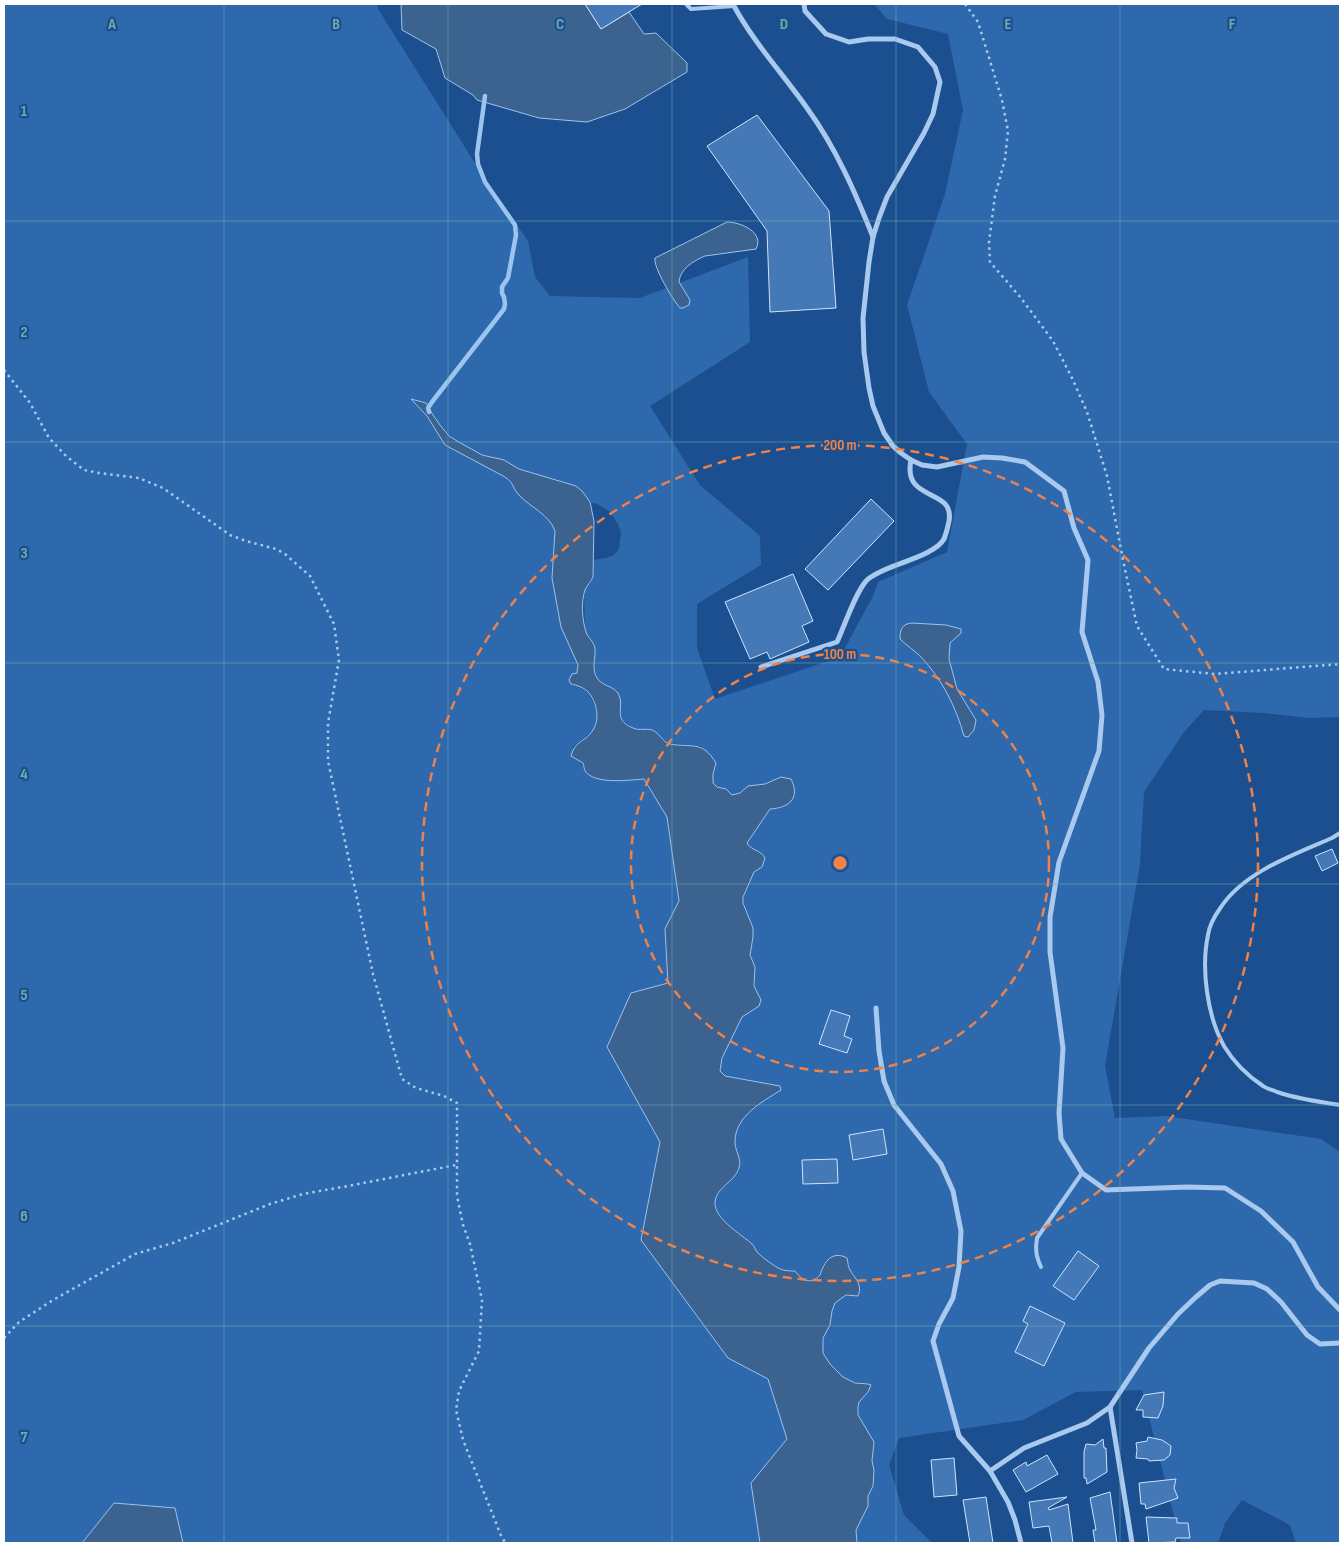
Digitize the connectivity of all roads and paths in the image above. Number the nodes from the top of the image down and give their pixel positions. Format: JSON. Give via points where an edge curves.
{"nodes":[{"id":1,"x":686,"y":4,"type":"edge"},
{"id":2,"x":804,"y":4,"type":"edge"},
{"id":3,"x":965,"y":4,"type":"edge"},
{"id":4,"x":734,"y":5,"type":"edge"},
{"id":5,"x":873,"y":237,"type":"junction"},
{"id":6,"x":4,"y":370,"type":"edge"},
{"id":7,"x":911,"y":460,"type":"junction"},
{"id":8,"x":1340,"y":664,"type":"edge"},
{"id":9,"x":761,"y":667,"type":"dead end"},
{"id":10,"x":1340,"y":833,"type":"edge"},
{"id":11,"x":876,"y":1008,"type":"dead end"},
{"id":12,"x":1340,"y":1105,"type":"edge"},
{"id":13,"x":456,"y":1165,"type":"junction"},
{"id":14,"x":1082,"y":1173,"type":"junction"},
{"id":15,"x":1041,"y":1267,"type":"dead end"},
{"id":16,"x":1340,"y":1310,"type":"edge"},
{"id":17,"x":4,"y":1338,"type":"edge"},
{"id":18,"x":1340,"y":1343,"type":"edge"},
{"id":19,"x":1110,"y":1407,"type":"junction"},
{"id":20,"x":990,"y":1471,"type":"junction"},
{"id":21,"x":506,"y":1543,"type":"edge"},
{"id":22,"x":1021,"y":1543,"type":"edge"},
{"id":23,"x":1132,"y":1543,"type":"edge"}],
"edges":[{"from":1,"to":4,"type":"lane","via":[[691,9]]},
{"from":2,"to":5,"type":"street","via":[[806,11],[826,34],[850,42],[895,39],[918,47],[935,67],[940,82],[924,133],[887,197]]},
{"from":3,"to":8,"type":"path","via":[[978,22],[1008,131],[1005,159],[995,196],[989,242],[990,262],[1053,341],[1087,412],[1107,476],[1137,626],[1164,669],[1215,674]]},
{"from":4,"to":5,"type":"street","via":[[743,23],[809,110],[840,160]]},
{"from":5,"to":7,"type":"street","via":[[863,318],[869,388],[884,433],[893,446]]},
{"from":6,"to":13,"type":"path","via":[[30,403],[50,438],[84,470],[139,478],[163,488],[230,535],[286,554],[310,576],[334,624],[339,660],[328,723],[328,761],[373,974],[402,1079],[416,1088],[457,1103]]},
{"from":7,"to":9,"type":"street","via":[[911,480],[919,490],[939,498],[947,507],[950,519],[944,540],[927,553],[867,579],[837,642]]},
{"from":7,"to":14,"type":"street","via":[[937,467],[983,457],[1025,462],[1064,491],[1074,528],[1088,560],[1082,632],[1098,682],[1102,715],[1099,751],[1059,862],[1050,917],[1050,952],[1062,1048],[1061,1139]]},
{"from":10,"to":12,"type":"lane","via":[[1272,864],[1238,888],[1221,907],[1208,933],[1205,959],[1212,1018],[1233,1060],[1265,1088],[1298,1099]]},
{"from":11,"to":20,"type":"street","via":[[879,1051],[887,1089],[894,1105],[941,1164],[953,1191],[961,1231],[959,1267],[954,1298],[933,1341],[959,1436]]},
{"from":13,"to":17,"type":"path","via":[[303,1194],[135,1254],[53,1300],[19,1322]]},
{"from":13,"to":21,"type":"path","via":[[457,1196],[482,1300],[479,1350],[459,1392],[456,1410],[463,1440]]},
{"from":14,"to":15,"type":"lane","via":[[1038,1238],[1035,1248]]},
{"from":14,"to":16,"type":"street","via":[[1106,1190],[1225,1188],[1261,1211],[1293,1242],[1318,1287]]},
{"from":18,"to":19,"type":"street","via":[[1320,1344],[1306,1335],[1267,1289],[1254,1283],[1220,1281],[1196,1297],[1154,1341]]},
{"from":19,"to":20,"type":"street","via":[[1087,1423],[1024,1448]]},
{"from":19,"to":23,"type":"street"},
{"from":20,"to":22,"type":"street","via":[[1008,1502]]}]}
